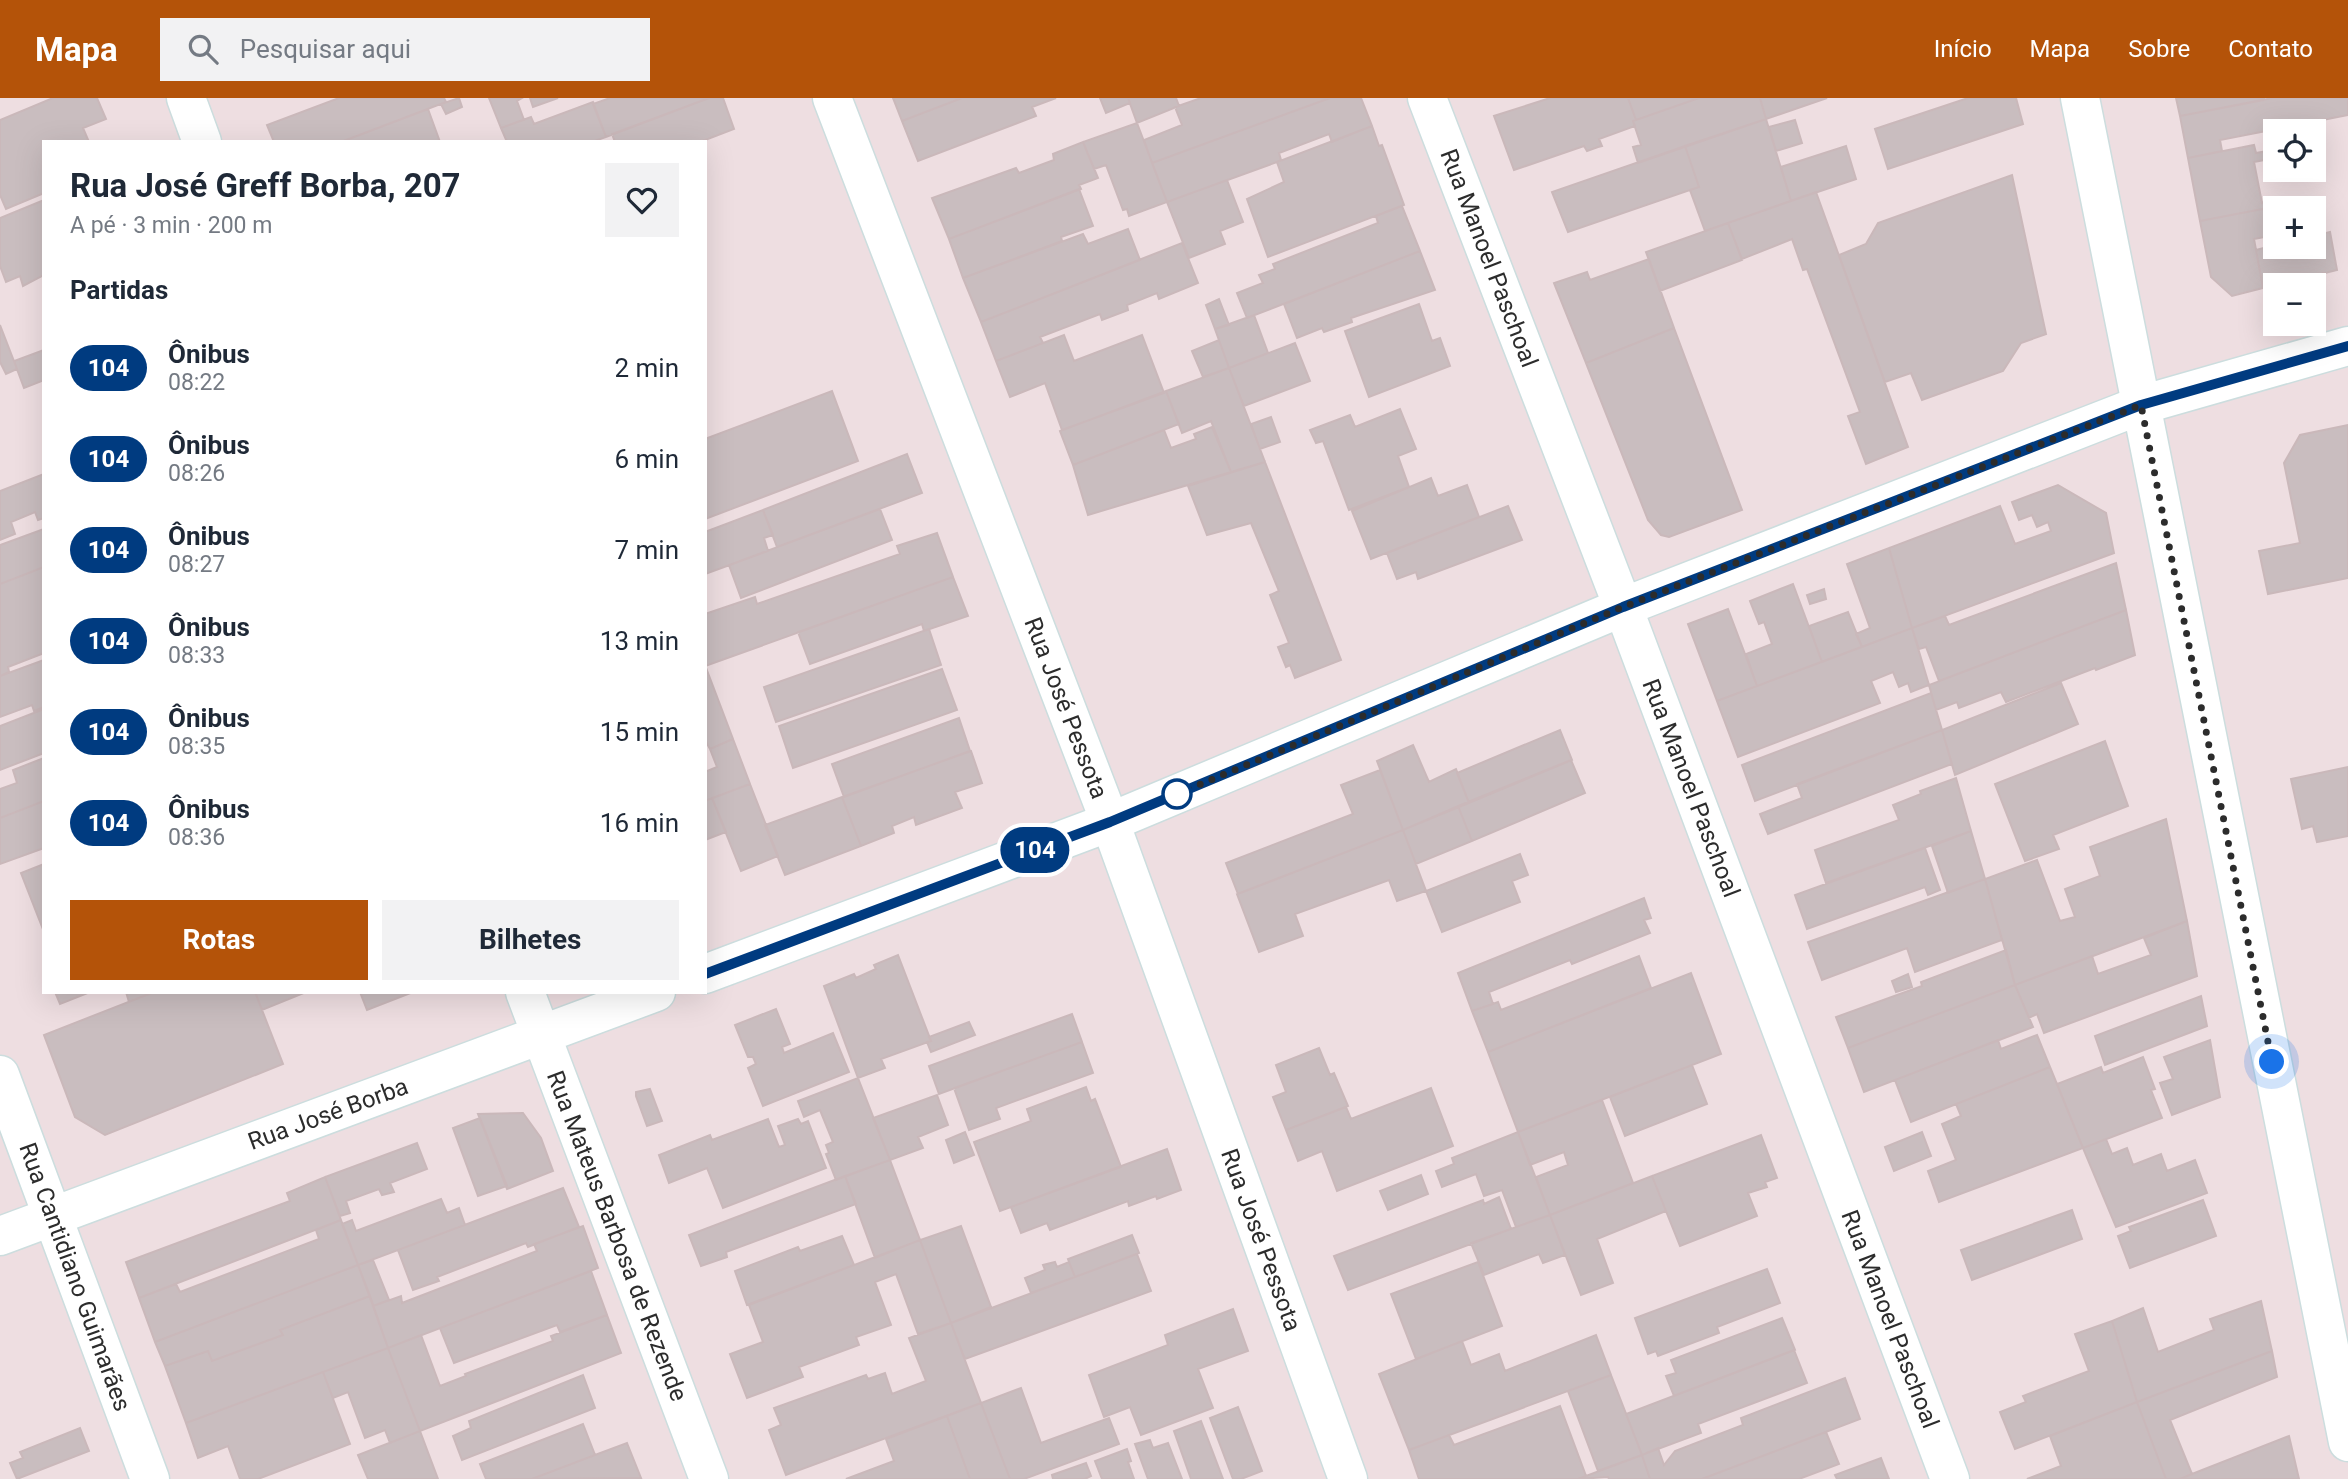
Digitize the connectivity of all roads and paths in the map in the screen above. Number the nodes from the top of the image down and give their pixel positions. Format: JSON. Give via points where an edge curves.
{"nodes":[{"id":1,"x":186,"y":98,"type":"edge"},
{"id":2,"x":832,"y":98,"type":"edge"},
{"id":3,"x":1427,"y":98,"type":"edge"},
{"id":4,"x":2080,"y":98,"type":"edge"},
{"id":5,"x":201,"y":140,"type":"edge"},
{"id":6,"x":2348,"y":346,"type":"edge"},
{"id":7,"x":2141,"y":405,"type":"junction"},
{"id":8,"x":1623,"y":607,"type":"junction"},
{"id":9,"x":1110,"y":822,"type":"junction"},
{"id":10,"x":707,"y":973,"type":"edge"},
{"id":11,"x":526,"y":994,"type":"edge"},
{"id":12,"x":651,"y":994,"type":"edge"},
{"id":13,"x":541,"y":1035,"type":"junction"},
{"id":14,"x":0,"y":1075,"type":"edge"},
{"id":15,"x":52,"y":1216,"type":"junction"},
{"id":16,"x":0,"y":1236,"type":"edge"},
{"id":17,"x":2348,"y":1442,"type":"edge"},
{"id":18,"x":150,"y":1479,"type":"edge"},
{"id":19,"x":709,"y":1479,"type":"edge"},
{"id":20,"x":1348,"y":1479,"type":"edge"},
{"id":21,"x":1950,"y":1479,"type":"edge"}],
"edges":[{"from":1,"to":5,"type":"street"},
{"from":2,"to":9,"type":"street","name":"Rua José Pessota"},
{"from":3,"to":8,"type":"street","name":"Rua Manoel Paschoal"},
{"from":4,"to":7,"type":"street"},
{"from":6,"to":7,"type":"street"},
{"from":7,"to":8,"type":"street"},
{"from":7,"to":17,"type":"street"},
{"from":8,"to":9,"type":"street"},
{"from":8,"to":21,"type":"street","name":"Rua Manoel Paschoal"},
{"from":9,"to":10,"type":"street"},
{"from":9,"to":20,"type":"street","name":"Rua José Pessota"},
{"from":11,"to":13,"type":"street","name":"Rua Mateus Barbosa de Rezende"},
{"from":12,"to":13,"type":"street","name":"Rua José Borba"},
{"from":13,"to":15,"type":"street","name":"Rua José Borba"},
{"from":13,"to":19,"type":"street","name":"Rua Mateus Barbosa de Rezende"},
{"from":14,"to":15,"type":"street","name":"Rua Cantidiano Guimarães"},
{"from":15,"to":16,"type":"street","name":"Rua José Borba"},
{"from":15,"to":18,"type":"street","name":"Rua Cantidiano Guimarães"}]}
